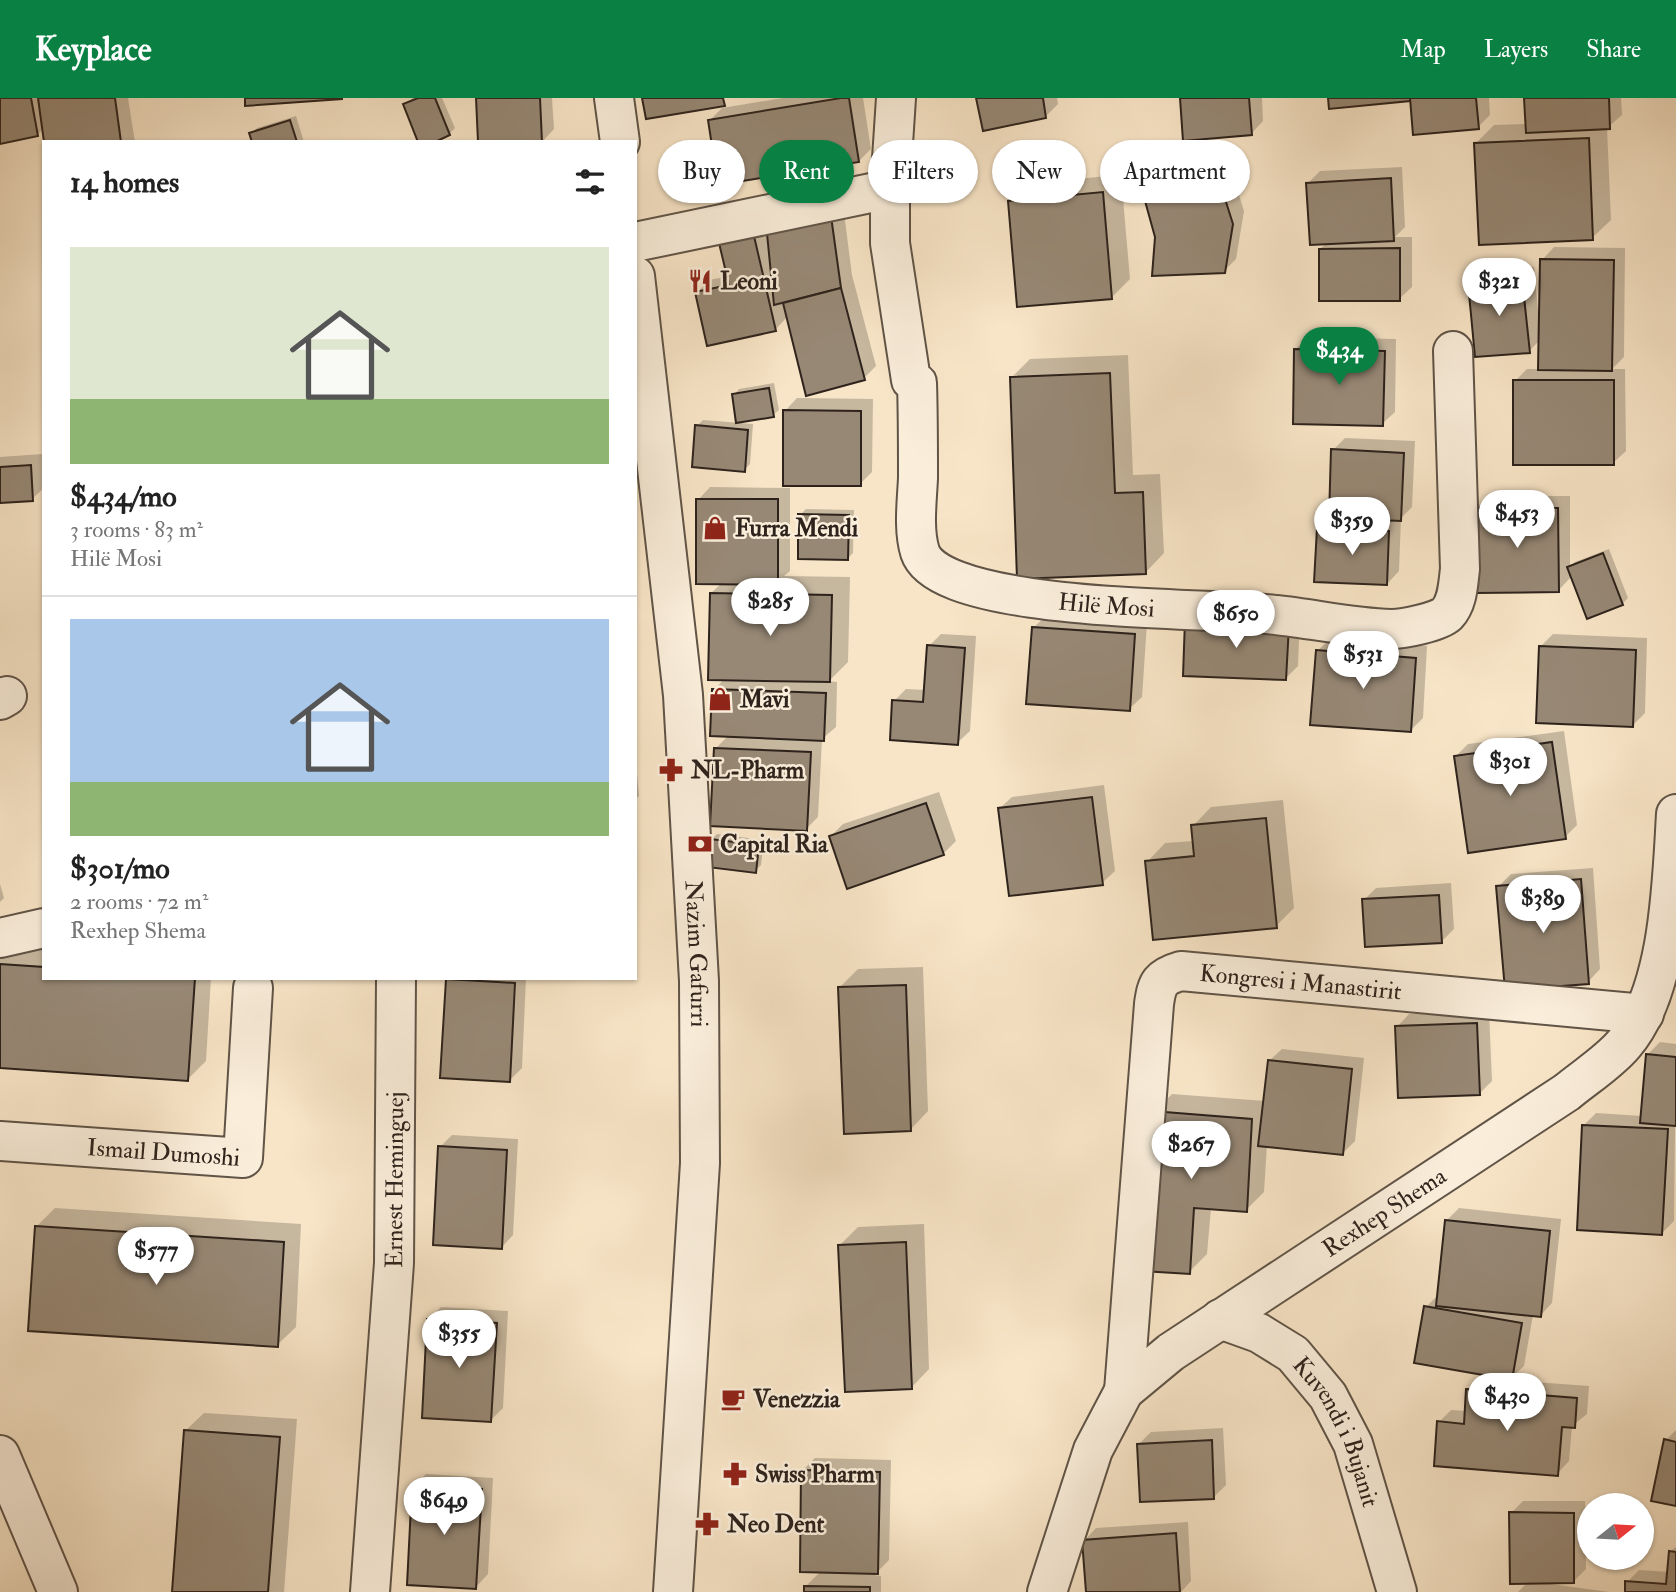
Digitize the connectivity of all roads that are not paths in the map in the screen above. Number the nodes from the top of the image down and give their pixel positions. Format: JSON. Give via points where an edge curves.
{"nodes":[{"id":1,"x":614,"y":98,"type":"edge"},
{"id":2,"x":896,"y":98,"type":"edge"},
{"id":3,"x":620,"y":140,"type":"edge"},
{"id":4,"x":893,"y":140,"type":"edge"},
{"id":5,"x":868,"y":194,"type":"edge"},
{"id":6,"x":890,"y":203,"type":"edge"},
{"id":7,"x":637,"y":242,"type":"edge"},
{"id":8,"x":637,"y":293,"type":"edge"},
{"id":9,"x":1453,"y":351,"type":"dead end"},
{"id":10,"x":1676,"y":814,"type":"edge"},
{"id":11,"x":42,"y":928,"type":"edge"},
{"id":12,"x":0,"y":938,"type":"edge"},
{"id":13,"x":396,"y":980,"type":"edge"},
{"id":14,"x":253,"y":988,"type":"dead end"},
{"id":15,"x":1644,"y":1014,"type":"junction"},
{"id":16,"x":0,"y":1141,"type":"edge"},
{"id":17,"x":1220,"y":1319,"type":"junction"},
{"id":18,"x":1124,"y":1391,"type":"junction"},
{"id":19,"x":0,"y":1455,"type":"edge"},
{"id":20,"x":58,"y":1592,"type":"edge"},
{"id":21,"x":370,"y":1592,"type":"edge"},
{"id":22,"x":673,"y":1592,"type":"edge"},
{"id":23,"x":1047,"y":1592,"type":"edge"},
{"id":24,"x":1397,"y":1592,"type":"edge"}],
"edges":[{"from":1,"to":3,"type":"street"},
{"from":2,"to":4,"type":"street"},
{"from":5,"to":7,"type":"street"},
{"from":6,"to":9,"type":"street","name":"Hilë Mosi","via":[[896,288],[911,380],[917,383],[920,554],[940,574],[970,586],[1136,609],[1264,613],[1394,629],[1446,615],[1456,599],[1460,569]]},
{"from":8,"to":22,"type":"street","name":"Nazim Gafurri","via":[[683,695],[699,981],[700,1163]]},
{"from":10,"to":15,"type":"street","name":"Rexhep Shema","via":[[1659,973]]},
{"from":11,"to":12,"type":"street"},
{"from":13,"to":21,"type":"street","name":"Ernest Heminguej","via":[[394,1264]]},
{"from":14,"to":16,"type":"street","name":"Ismail Dumoshi","via":[[243,1158]]},
{"from":15,"to":17,"type":"street","name":"Rexhep Shema","via":[[1624,1045],[1567,1092]]},
{"from":15,"to":18,"type":"street","name":"Kongresi i Manastirit","via":[[1181,971],[1167,975],[1157,987],[1154,1004]]},
{"from":17,"to":18,"type":"street","name":"Rexhep Shema"},
{"from":17,"to":24,"type":"street","name":"Kuvendi i Bujanit","via":[[1259,1333],[1293,1354],[1328,1396],[1353,1444]]},
{"from":18,"to":23,"type":"street","name":"Rexhep Shema","via":[[1093,1450]]},
{"from":19,"to":20,"type":"street"}]}
